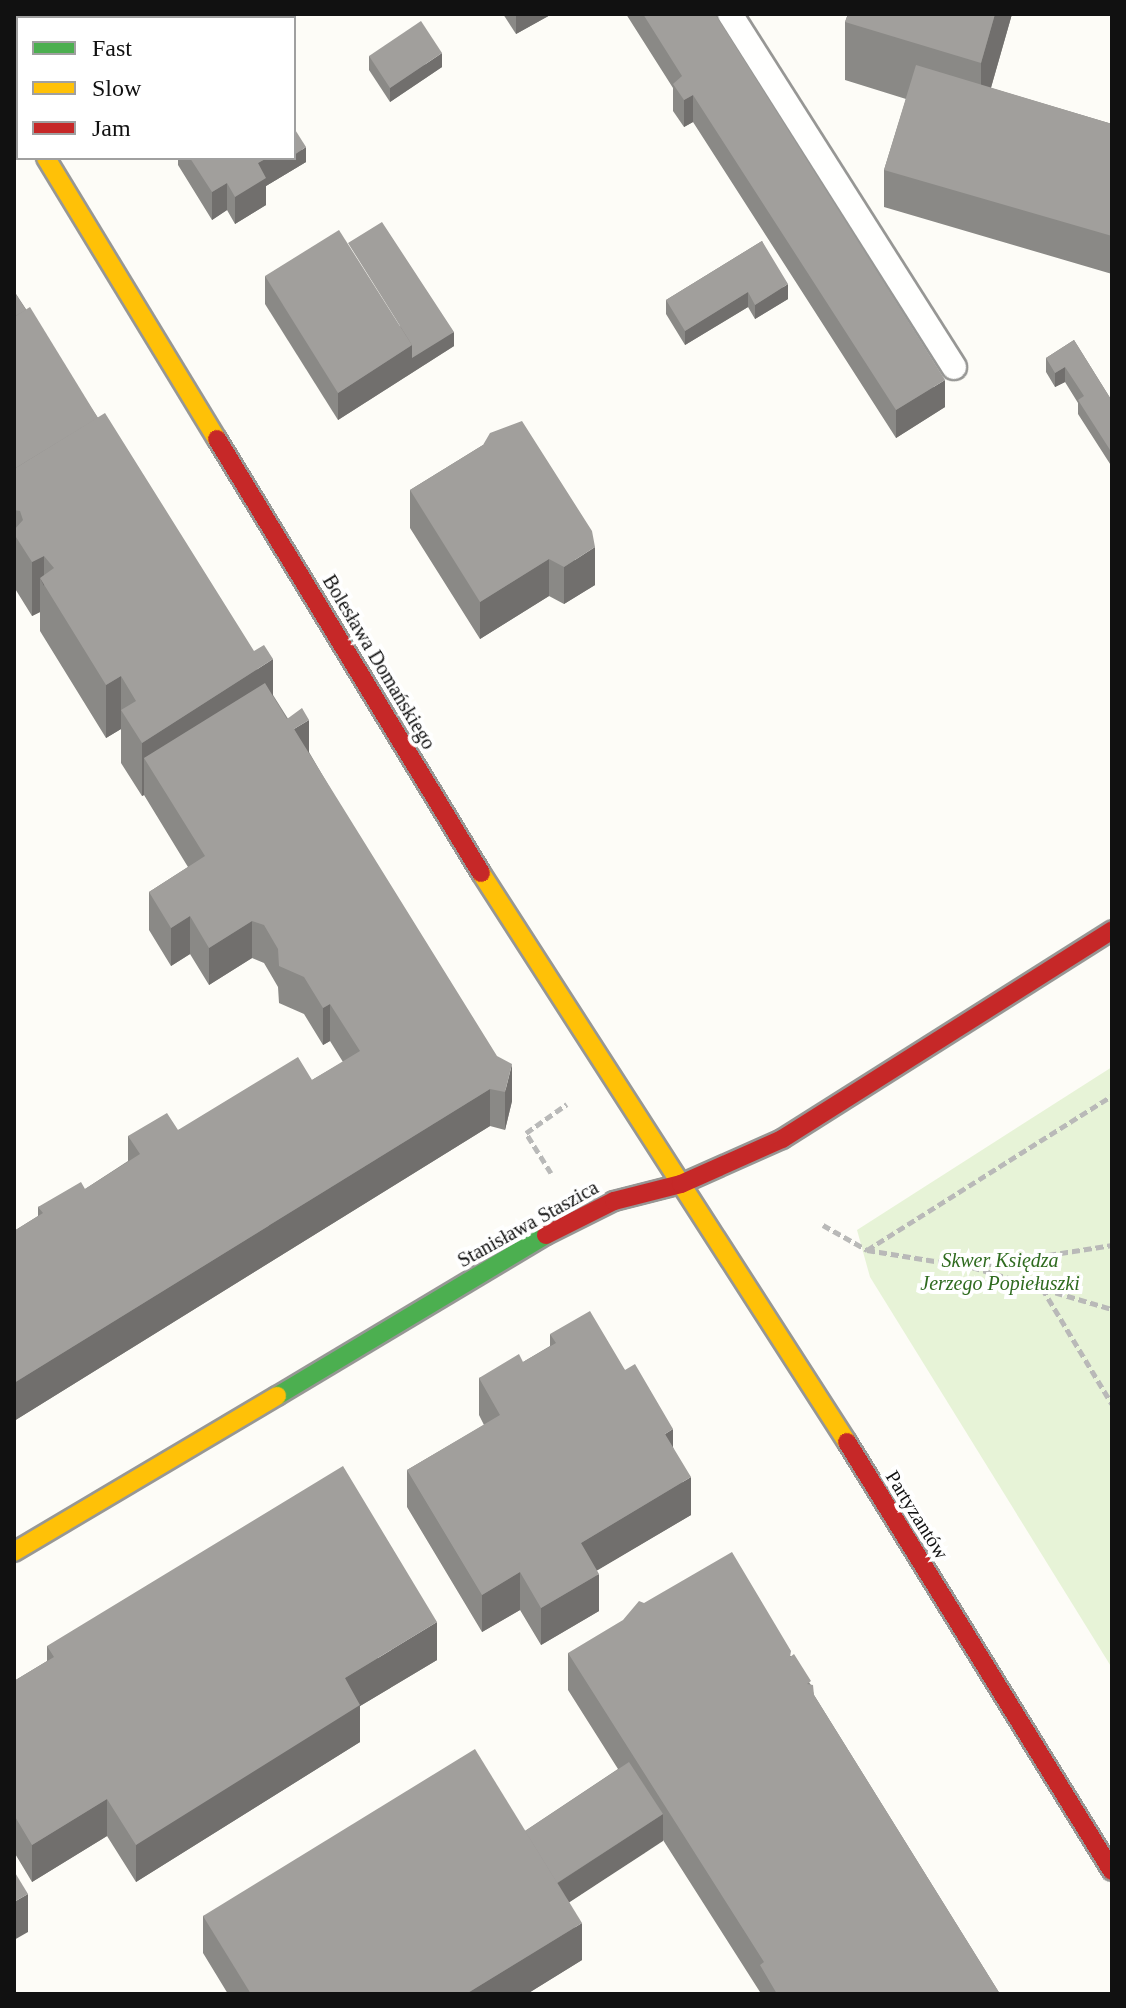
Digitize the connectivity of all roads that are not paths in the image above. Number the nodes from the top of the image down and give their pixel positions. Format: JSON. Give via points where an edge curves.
{"nodes":[{"id":1,"x":730,"y":14,"type":"edge"},
{"id":2,"x":47,"y":160,"type":"edge"},
{"id":3,"x":954,"y":367,"type":"dead end"},
{"id":4,"x":1112,"y":930,"type":"edge"},
{"id":5,"x":681,"y":1184,"type":"junction"},
{"id":6,"x":14,"y":1552,"type":"edge"},
{"id":7,"x":1112,"y":1871,"type":"edge"}],
"edges":[{"from":1,"to":3,"type":"lane"},
{"from":2,"to":5,"type":"street","name":"Bolesława Domańskiego","via":[[526,946]]},
{"from":4,"to":5,"type":"street","name":"Stanisława Staszica","via":[[782,1139]]},
{"from":5,"to":6,"type":"street","name":"Stanisława Staszica","via":[[579,1216]]},
{"from":5,"to":7,"type":"street","name":"Partyzantów","via":[[741,1271]]}]}
